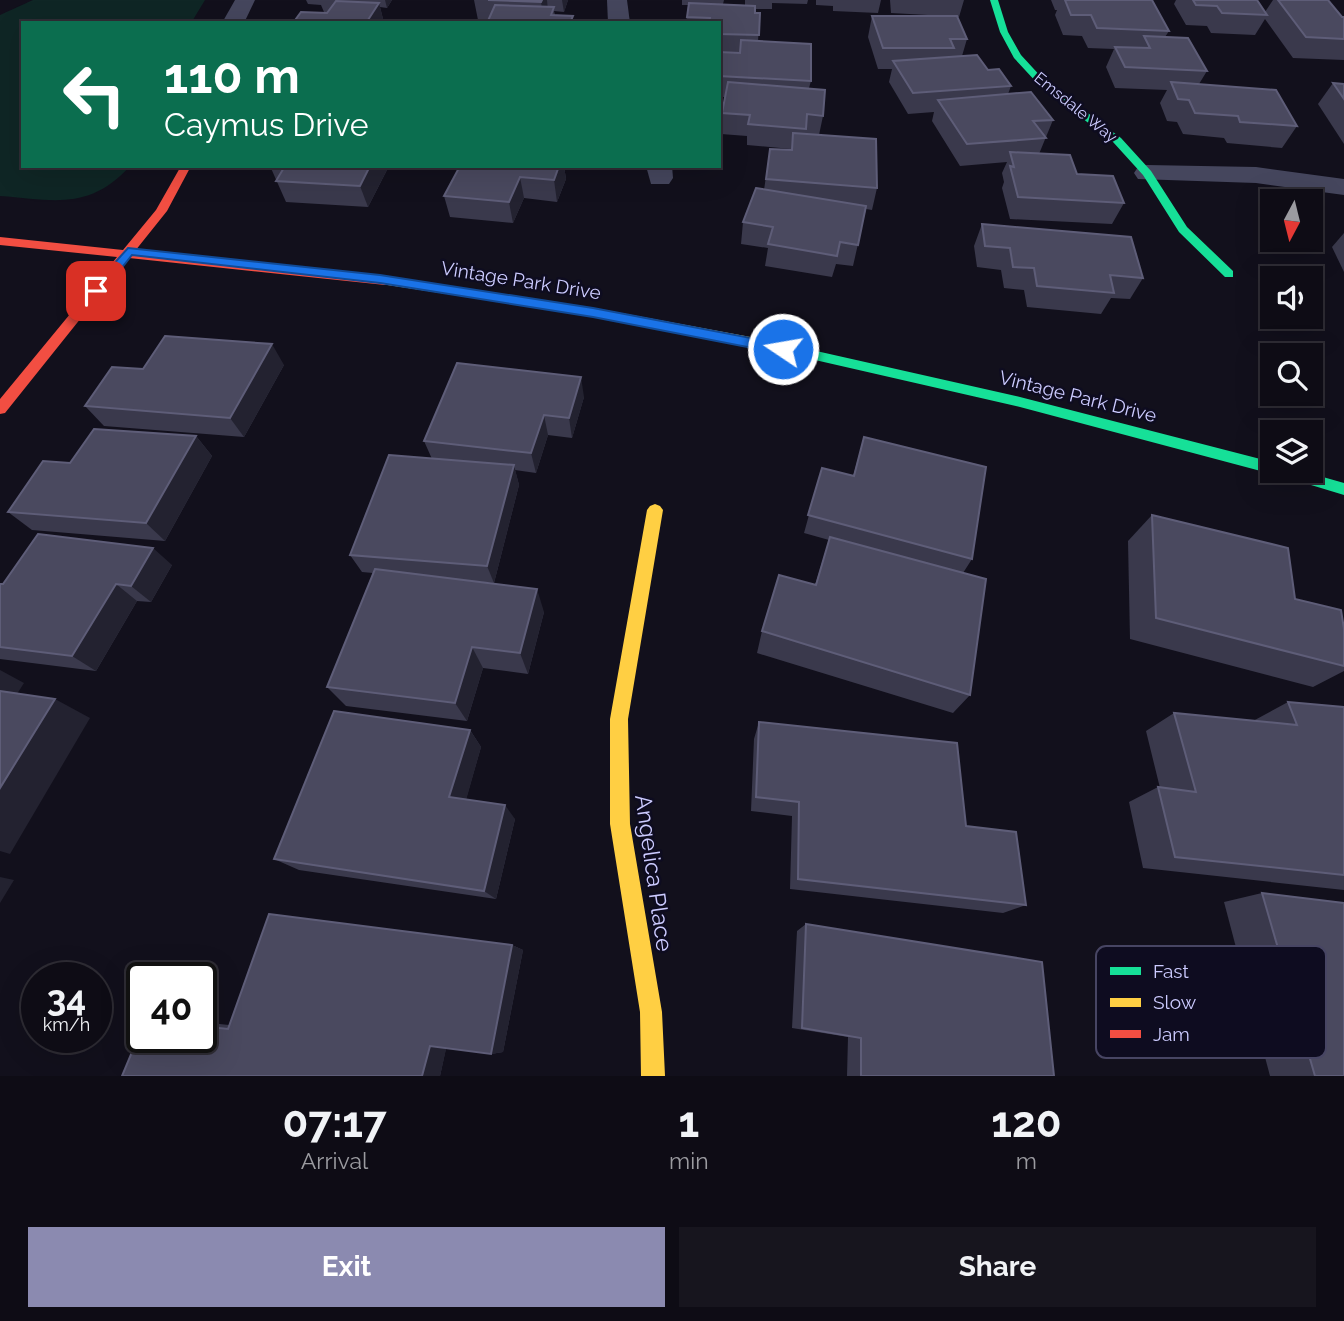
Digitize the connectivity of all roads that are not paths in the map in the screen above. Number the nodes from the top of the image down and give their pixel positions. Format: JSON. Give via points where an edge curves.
{"nodes":[{"id":1,"x":245,"y":0,"type":"edge"},
{"id":2,"x":617,"y":0,"type":"edge"},
{"id":3,"x":993,"y":0,"type":"edge"},
{"id":4,"x":234,"y":21,"type":"edge"},
{"id":5,"x":619,"y":21,"type":"edge"},
{"id":6,"x":185,"y":168,"type":"edge"},
{"id":7,"x":1147,"y":173,"type":"junction"},
{"id":8,"x":1344,"y":187,"type":"edge"},
{"id":9,"x":0,"y":241,"type":"edge"},
{"id":10,"x":128,"y":251,"type":"junction"},
{"id":11,"x":1229,"y":274,"type":"dead end"},
{"id":12,"x":0,"y":409,"type":"edge"},
{"id":13,"x":1260,"y":465,"type":"edge"},
{"id":14,"x":1323,"y":483,"type":"edge"},
{"id":15,"x":1344,"y":489,"type":"edge"},
{"id":16,"x":655,"y":510,"type":"dead end"},
{"id":17,"x":653,"y":1076,"type":"edge"}],
"edges":[{"from":1,"to":4,"type":"street"},
{"from":2,"to":5,"type":"street"},
{"from":3,"to":7,"type":"street","name":"Emsdale Way","via":[[1017,56],[1041,82],[1117,140]]},
{"from":6,"to":10,"type":"street","via":[[161,211]]},
{"from":7,"to":8,"type":"street","via":[[1256,175]]},
{"from":7,"to":11,"type":"street","name":"Emsdale Way","via":[[1183,229]]},
{"from":9,"to":10,"type":"street","name":"Vintage Park Drive"},
{"from":10,"to":12,"type":"street"},
{"from":10,"to":13,"type":"street","name":"Vintage Park Drive","via":[[380,279],[593,312],[999,397]]},
{"from":14,"to":15,"type":"street"},
{"from":16,"to":17,"type":"street","name":"Angelica Place","via":[[619,719],[620,824],[651,1012]]}]}
